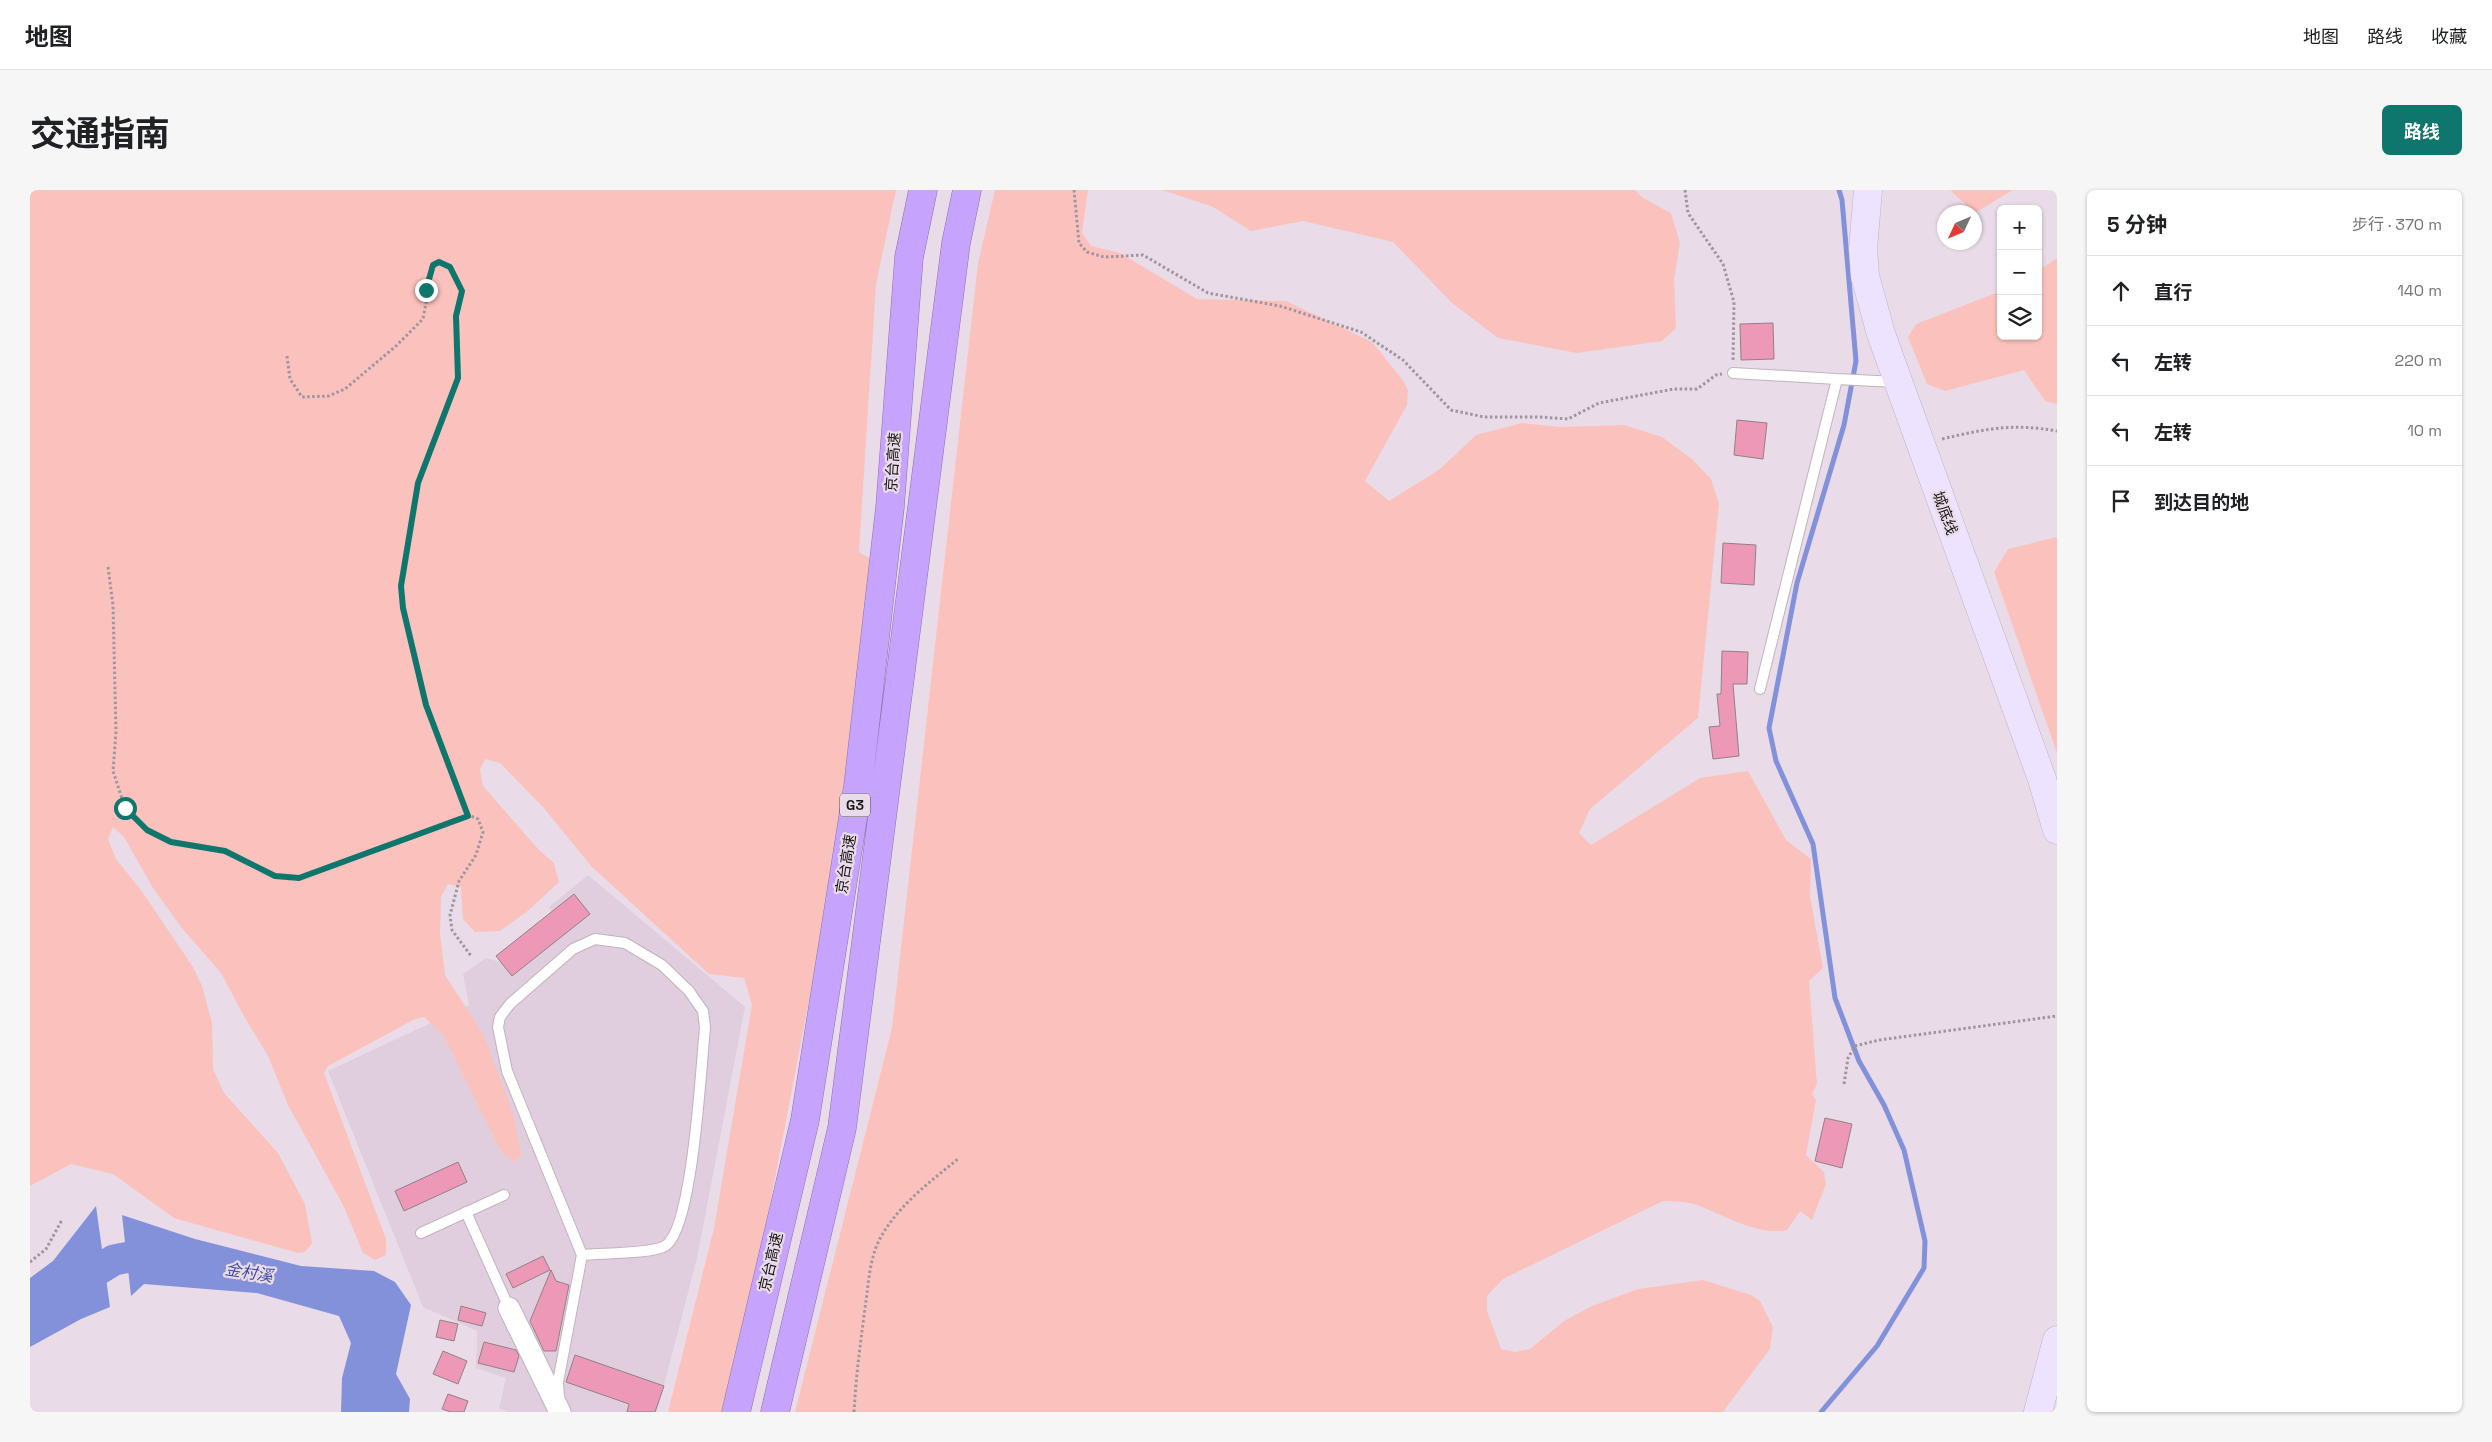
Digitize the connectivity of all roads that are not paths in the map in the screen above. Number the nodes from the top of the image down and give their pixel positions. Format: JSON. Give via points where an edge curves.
{"nodes":[{"id":1,"x":923,"y":190,"type":"edge"},
{"id":2,"x":967,"y":190,"type":"edge"},
{"id":3,"x":1868,"y":190,"type":"edge"},
{"id":4,"x":1733,"y":373,"type":"road end"},
{"id":5,"x":1837,"y":379,"type":"junction"},
{"id":6,"x":1897,"y":382,"type":"junction"},
{"id":7,"x":1760,"y":689,"type":"dead end"},
{"id":8,"x":2057,"y":830,"type":"edge"},
{"id":9,"x":504,"y":1195,"type":"dead end"},
{"id":10,"x":466,"y":1212,"type":"junction"},
{"id":11,"x":421,"y":1232,"type":"dead end"},
{"id":12,"x":582,"y":1254,"type":"junction"},
{"id":13,"x":509,"y":1308,"type":"joint"},
{"id":14,"x":2057,"y":1340,"type":"edge"},
{"id":15,"x":559,"y":1410,"type":"edge"},
{"id":16,"x":736,"y":1412,"type":"edge"},
{"id":17,"x":775,"y":1412,"type":"edge"},
{"id":18,"x":2038,"y":1412,"type":"edge"}],
"edges":[{"from":1,"to":16,"type":"highway","name":"京台高速","number":"G3","via":[[909,256],[890,507],[857,796],[805,1120]]},
{"from":2,"to":17,"type":"highway","name":"京台高速","number":"G3","via":[[956,243],[842,1128]]},
{"from":3,"to":6,"type":"main road","name":"城底线","via":[[1863,249],[1865,276]]},
{"from":4,"to":5,"type":"lane"},
{"from":5,"to":6,"type":"lane"},
{"from":5,"to":7,"type":"lane"},
{"from":6,"to":8,"type":"main road","name":"城底线","via":[[2042,779]]},
{"from":9,"to":10,"type":"lane"},
{"from":10,"to":11,"type":"lane"},
{"from":10,"to":13,"type":"lane"},
{"from":12,"to":12,"type":"lane","via":[[507,1070],[498,1027],[500,1017],[510,1004],[573,949],[596,939],[625,943],[662,965],[689,991],[703,1011],[705,1028],[690,1171],[679,1226],[672,1241],[658,1249]]},
{"from":12,"to":15,"type":"lane","via":[[558,1382]]},
{"from":13,"to":15,"type":"street"},
{"from":14,"to":18,"type":"main road"}]}
